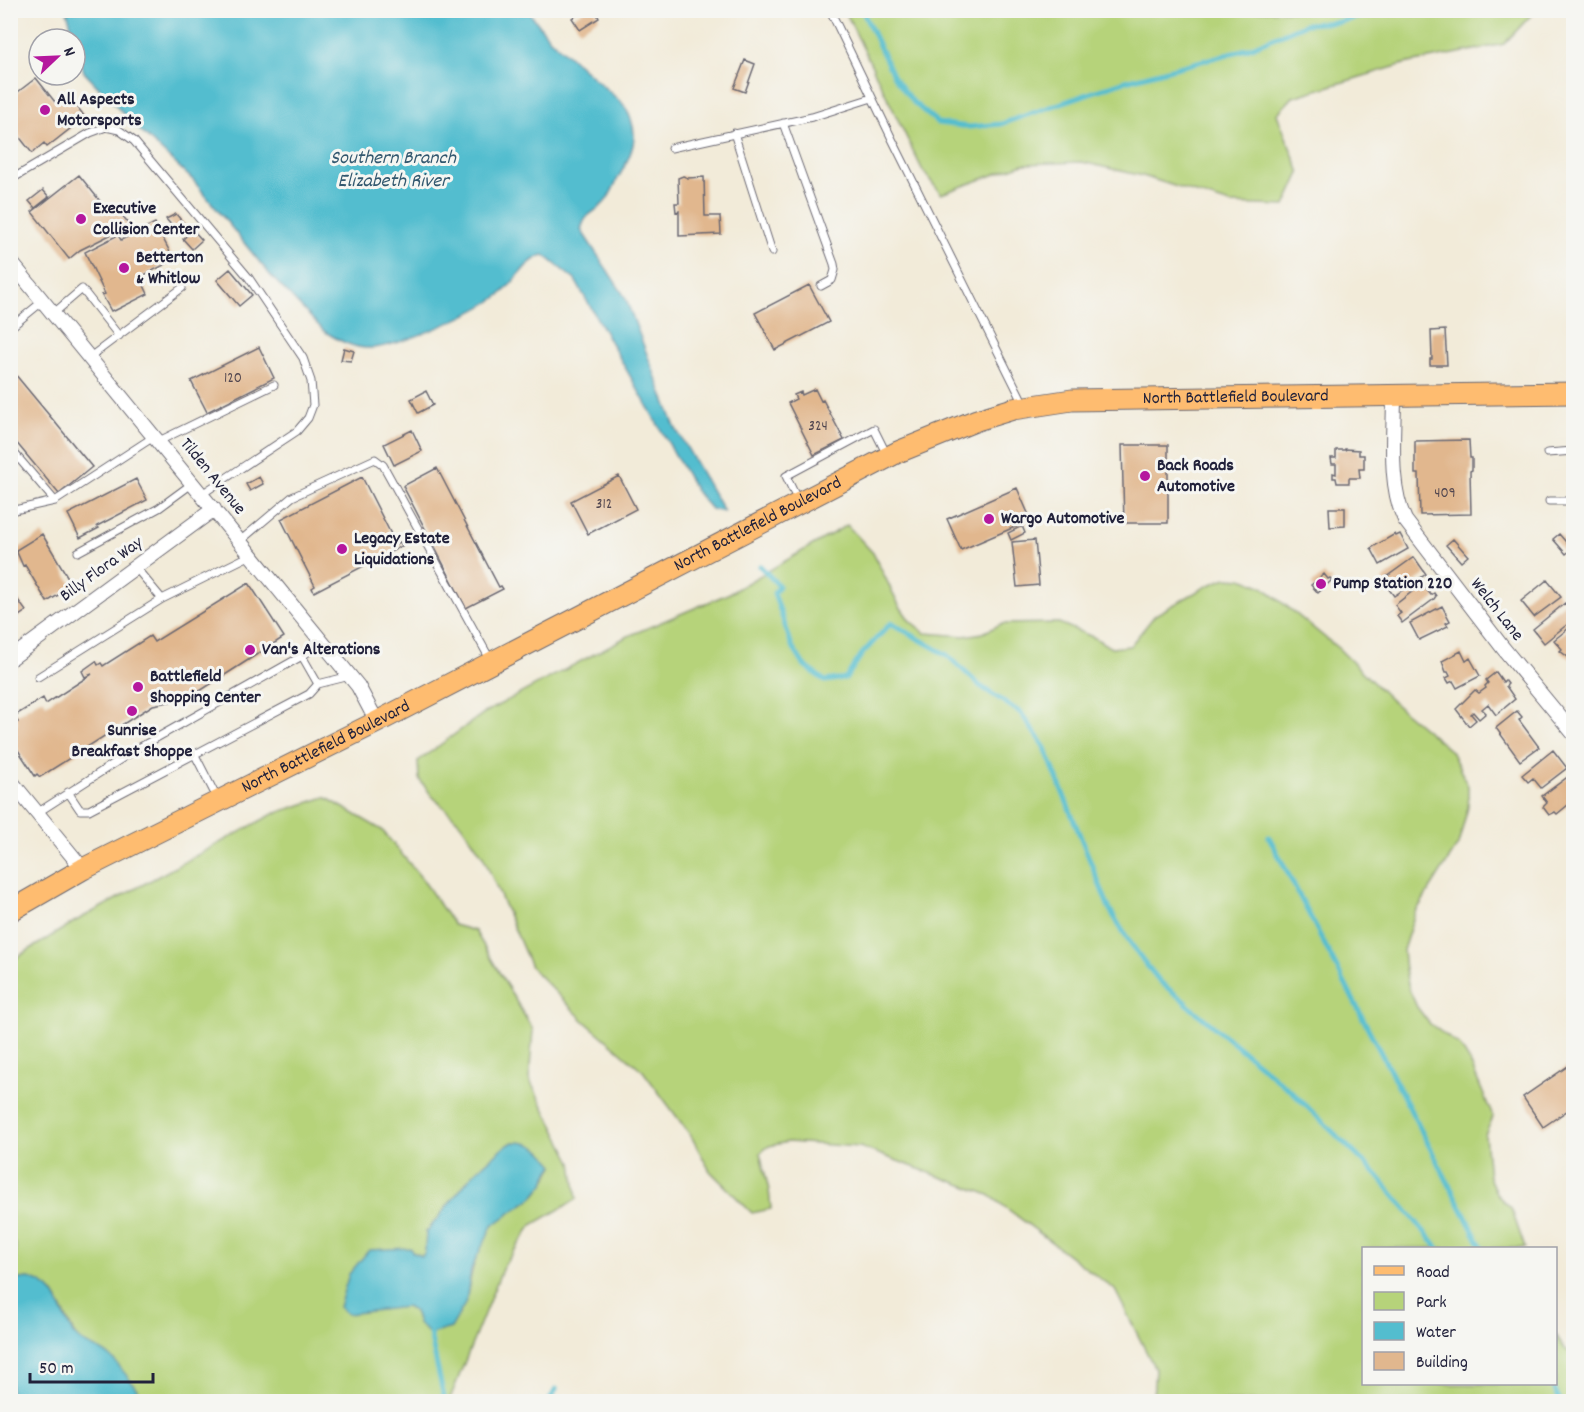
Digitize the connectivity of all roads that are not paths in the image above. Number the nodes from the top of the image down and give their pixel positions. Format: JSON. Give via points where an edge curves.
{"nodes":[{"id":1,"x":831,"y":10,"type":"edge"},
{"id":2,"x":872,"y":98,"type":"junction"},
{"id":3,"x":783,"y":123,"type":"junction"},
{"id":4,"x":734,"y":133,"type":"junction"},
{"id":5,"x":671,"y":148,"type":"dead end"},
{"id":6,"x":10,"y":180,"type":"edge"},
{"id":7,"x":772,"y":252,"type":"dead end"},
{"id":8,"x":10,"y":261,"type":"edge"},
{"id":9,"x":821,"y":286,"type":"dead end"},
{"id":10,"x":182,"y":288,"type":"dead end"},
{"id":11,"x":43,"y":301,"type":"junction"},
{"id":12,"x":54,"y":313,"type":"junction"},
{"id":13,"x":10,"y":328,"type":"edge"},
{"id":14,"x":119,"y":336,"type":"junction"},
{"id":15,"x":90,"y":357,"type":"junction"},
{"id":16,"x":274,"y":385,"type":"dead end"},
{"id":17,"x":1574,"y":393,"type":"edge"},
{"id":18,"x":1394,"y":395,"type":"junction"},
{"id":19,"x":1025,"y":407,"type":"junction"},
{"id":20,"x":157,"y":439,"type":"junction"},
{"id":21,"x":10,"y":448,"type":"edge"},
{"id":22,"x":1574,"y":452,"type":"edge"},
{"id":23,"x":1547,"y":453,"type":"dead end"},
{"id":24,"x":888,"y":457,"type":"junction"},
{"id":25,"x":197,"y":488,"type":"junction"},
{"id":26,"x":55,"y":501,"type":"junction"},
{"id":27,"x":1549,"y":501,"type":"dead end"},
{"id":28,"x":1574,"y":501,"type":"edge"},
{"id":29,"x":800,"y":503,"type":"junction"},
{"id":30,"x":214,"y":509,"type":"junction"},
{"id":31,"x":10,"y":510,"type":"edge"},
{"id":32,"x":240,"y":541,"type":"junction"},
{"id":33,"x":78,"y":552,"type":"dead end"},
{"id":34,"x":252,"y":555,"type":"junction"},
{"id":35,"x":136,"y":568,"type":"junction"},
{"id":36,"x":162,"y":599,"type":"junction"},
{"id":37,"x":322,"y":642,"type":"junction"},
{"id":38,"x":302,"y":656,"type":"junction"},
{"id":39,"x":10,"y":659,"type":"edge"},
{"id":40,"x":492,"y":663,"type":"junction"},
{"id":41,"x":350,"y":676,"type":"junction"},
{"id":42,"x":38,"y":677,"type":"dead end"},
{"id":43,"x":318,"y":684,"type":"junction"},
{"id":44,"x":377,"y":722,"type":"junction"},
{"id":45,"x":1574,"y":734,"type":"edge"},
{"id":46,"x":195,"y":754,"type":"junction"},
{"id":47,"x":10,"y":780,"type":"edge"},
{"id":48,"x":69,"y":792,"type":"junction"},
{"id":49,"x":219,"y":801,"type":"junction"},
{"id":50,"x":37,"y":813,"type":"junction"},
{"id":51,"x":83,"y":869,"type":"junction"},
{"id":52,"x":10,"y":911,"type":"edge"}],
"edges":[{"from":1,"to":2,"type":"lane"},
{"from":2,"to":3,"type":"lane"},
{"from":2,"to":19,"type":"lane"},
{"from":3,"to":4,"type":"lane"},
{"from":3,"to":9,"type":"lane","via":[[834,264],[832,280]]},
{"from":4,"to":5,"type":"lane"},
{"from":4,"to":7,"type":"lane"},
{"from":6,"to":25,"type":"lane","via":[[90,133],[106,127],[119,130],[134,141],[249,278],[303,358],[311,381],[313,405],[308,418],[297,431]]},
{"from":8,"to":11,"type":"street","name":"Tilden Avenue"},
{"from":10,"to":14,"type":"lane"},
{"from":11,"to":12,"type":"street","name":"Tilden Avenue"},
{"from":11,"to":13,"type":"lane"},
{"from":12,"to":14,"type":"lane","via":[[82,290]]},
{"from":12,"to":15,"type":"street","name":"Tilden Avenue"},
{"from":14,"to":15,"type":"lane"},
{"from":15,"to":20,"type":"street","name":"Tilden Avenue"},
{"from":16,"to":20,"type":"lane"},
{"from":17,"to":18,"type":"main road","name":"North Battlefield Boulevard"},
{"from":18,"to":19,"type":"main road","name":"North Battlefield Boulevard","via":[[1072,400]]},
{"from":18,"to":45,"type":"street","name":"Welch Lane","via":[[1395,490],[1399,509],[1503,648]]},
{"from":19,"to":24,"type":"main road","name":"North Battlefield Boulevard","via":[[938,434]]},
{"from":20,"to":25,"type":"street","name":"Tilden Avenue"},
{"from":20,"to":26,"type":"lane"},
{"from":21,"to":26,"type":"lane"},
{"from":22,"to":23,"type":"lane"},
{"from":24,"to":29,"type":"main road","name":"North Battlefield Boulevard"},
{"from":24,"to":29,"type":"lane","via":[[874,429],[786,476]]},
{"from":25,"to":30,"type":"street","name":"Tilden Avenue"},
{"from":25,"to":33,"type":"lane"},
{"from":26,"to":31,"type":"lane"},
{"from":27,"to":28,"type":"lane"},
{"from":29,"to":40,"type":"main road","name":"North Battlefield Boulevard"},
{"from":30,"to":32,"type":"street","name":"Tilden Avenue"},
{"from":30,"to":35,"type":"street","name":"Billy Flora Way"},
{"from":32,"to":34,"type":"street","name":"Tilden Avenue"},
{"from":32,"to":40,"type":"lane","via":[[292,497],[375,459],[383,465]]},
{"from":34,"to":36,"type":"lane"},
{"from":34,"to":37,"type":"street","name":"Tilden Avenue"},
{"from":35,"to":36,"type":"lane"},
{"from":35,"to":39,"type":"street","name":"Billy Flora Way"},
{"from":36,"to":42,"type":"lane"},
{"from":37,"to":38,"type":"lane"},
{"from":37,"to":41,"type":"street","name":"Tilden Avenue"},
{"from":38,"to":43,"type":"lane"},
{"from":38,"to":48,"type":"lane","via":[[135,750]]},
{"from":40,"to":44,"type":"main road","name":"North Battlefield Boulevard"},
{"from":41,"to":43,"type":"lane"},
{"from":41,"to":44,"type":"street","name":"Tilden Avenue"},
{"from":43,"to":46,"type":"lane","via":[[309,694]]},
{"from":44,"to":49,"type":"main road","name":"North Battlefield Boulevard"},
{"from":46,"to":48,"type":"lane","via":[[89,810],[80,810]]},
{"from":46,"to":49,"type":"lane"},
{"from":47,"to":50,"type":"street"},
{"from":48,"to":50,"type":"lane"},
{"from":49,"to":51,"type":"main road","name":"North Battlefield Boulevard"},
{"from":50,"to":51,"type":"street"},
{"from":51,"to":52,"type":"main road","name":"North Battlefield Boulevard"}]}
